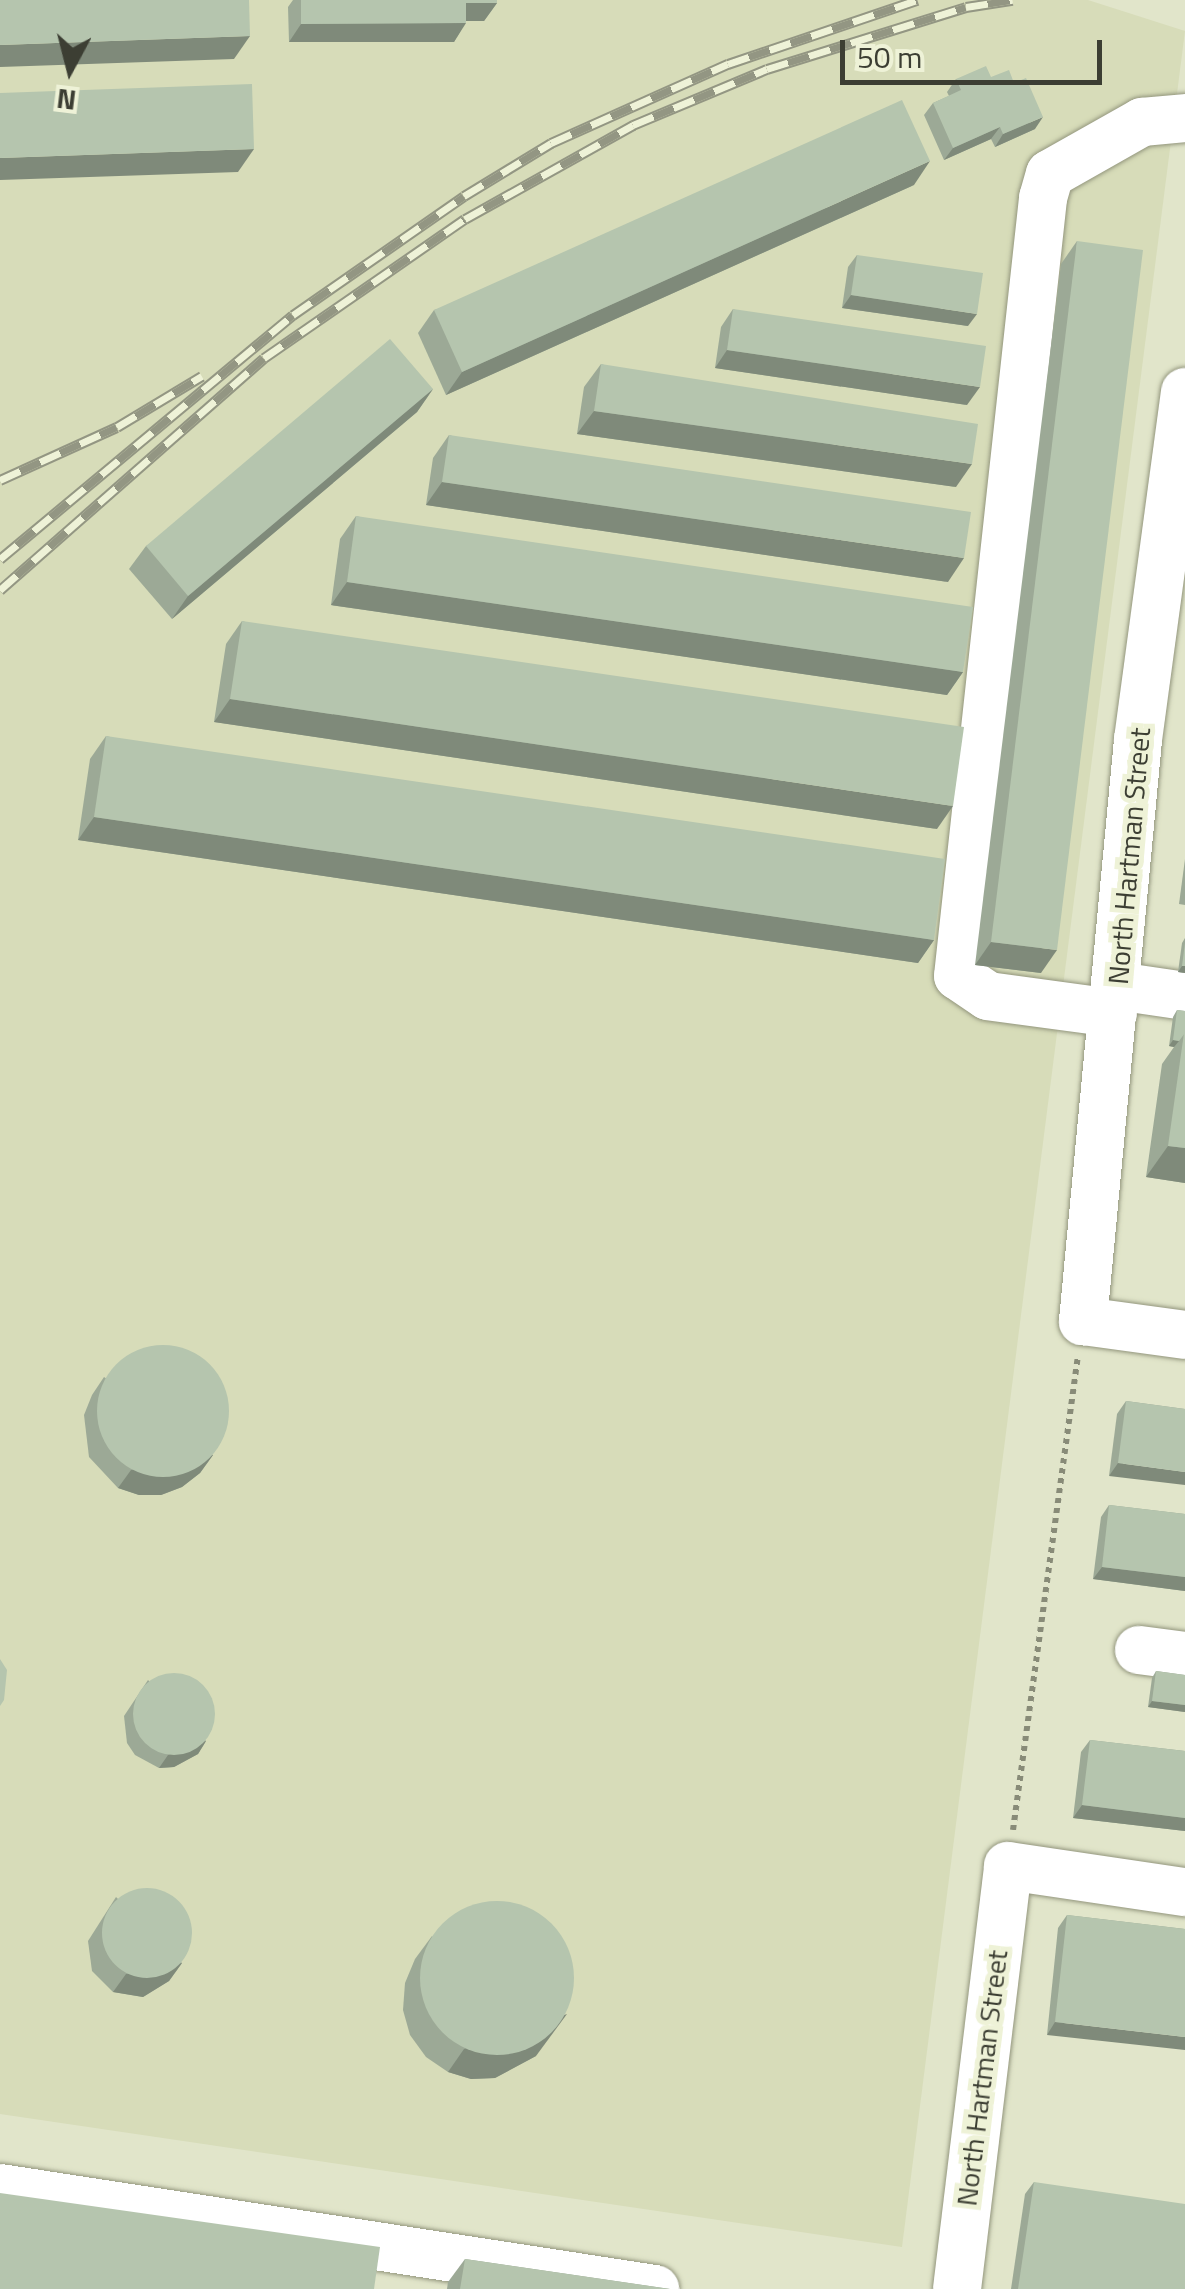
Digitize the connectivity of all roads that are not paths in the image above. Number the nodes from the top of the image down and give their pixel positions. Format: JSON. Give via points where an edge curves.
{"nodes":[{"id":1,"x":1185,"y":118,"type":"edge"},
{"id":2,"x":1185,"y":392,"type":"edge"},
{"id":3,"x":1170,"y":626,"type":"edge"},
{"id":4,"x":1185,"y":996,"type":"edge"},
{"id":5,"x":1115,"y":1000,"type":"junction"},
{"id":6,"x":1185,"y":1335,"type":"edge"},
{"id":7,"x":1185,"y":1892,"type":"edge"},
{"id":8,"x":0,"y":2188,"type":"edge"},
{"id":9,"x":656,"y":2289,"type":"edge"},
{"id":10,"x":957,"y":2289,"type":"edge"}],
"edges":[{"from":1,"to":5,"type":"street","via":[[1142,122],[1050,174],[1043,198],[958,976],[988,996]]},
{"from":2,"to":3,"type":"street","name":"North Hartman Street"},
{"from":3,"to":5,"type":"street","name":"North Hartman Street","via":[[1138,740]]},
{"from":4,"to":5,"type":"street"},
{"from":5,"to":6,"type":"street","name":"North Hartman Street","via":[[1082,1320]]},
{"from":7,"to":10,"type":"street","name":"North Hartman Street","via":[[1008,1866]]},
{"from":8,"to":9,"type":"street"}]}
